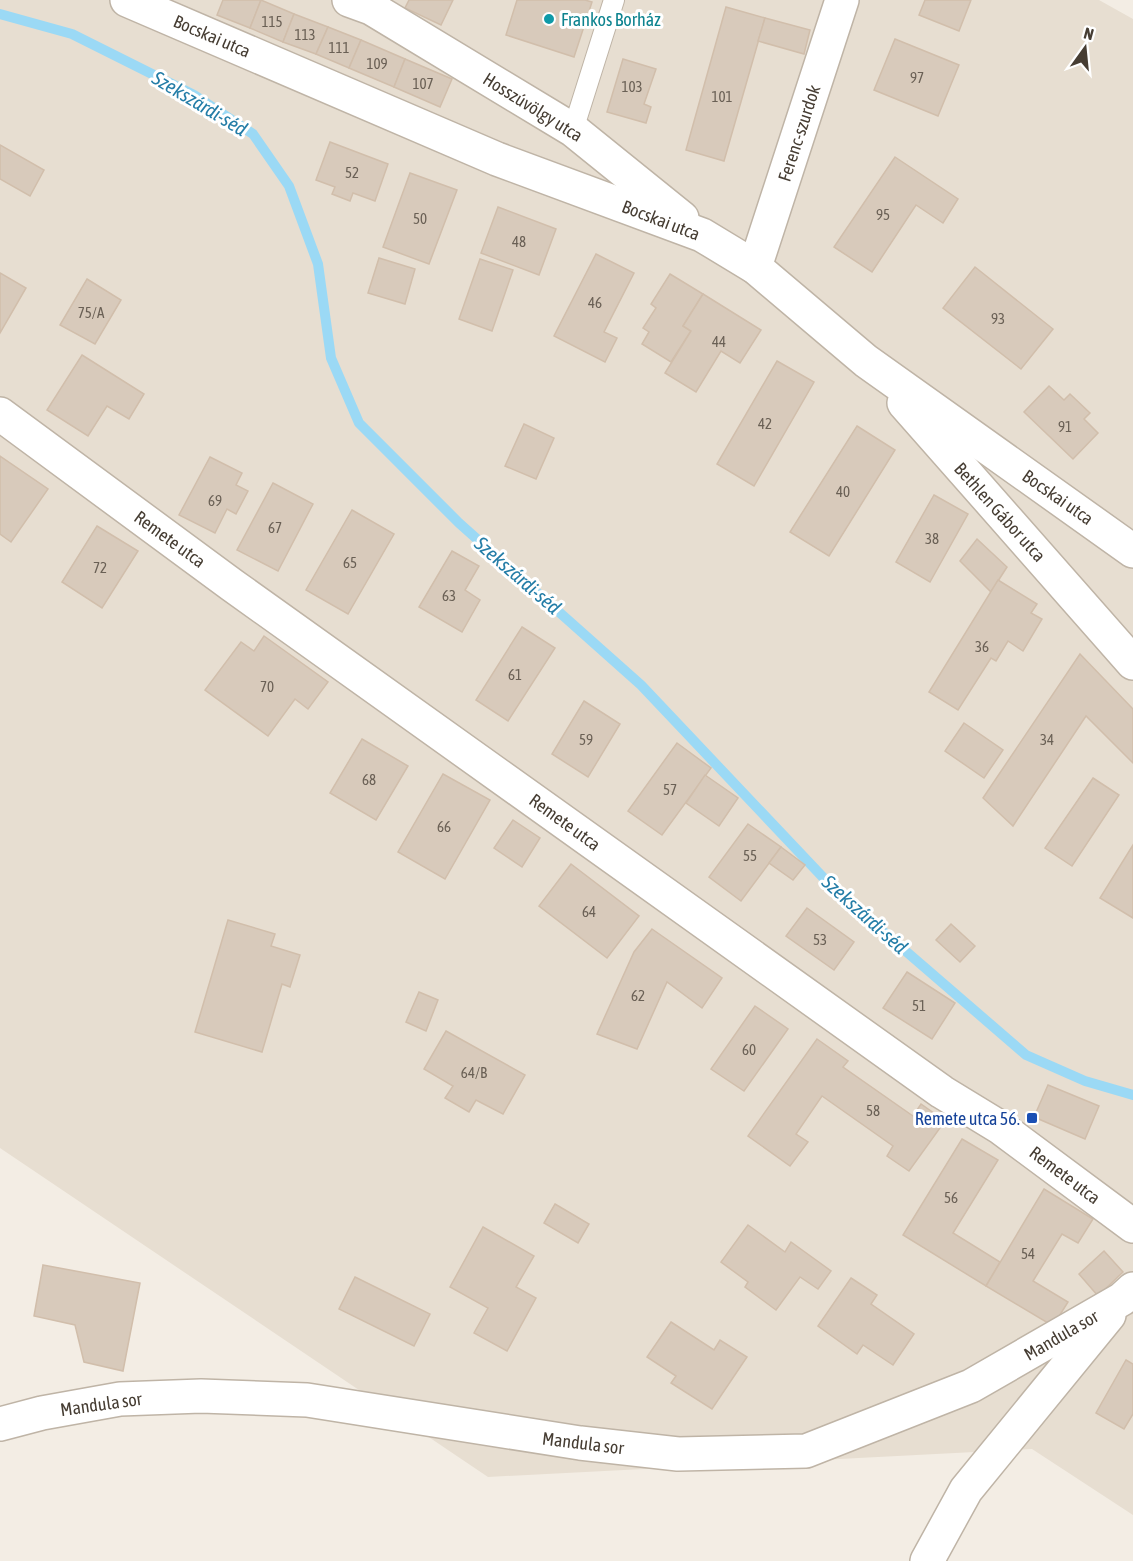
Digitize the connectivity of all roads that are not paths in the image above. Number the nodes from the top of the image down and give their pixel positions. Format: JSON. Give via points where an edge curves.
{"nodes":[{"id":1,"x":127,"y":0,"type":"edge"},
{"id":2,"x":349,"y":0,"type":"edge"},
{"id":3,"x":615,"y":0,"type":"edge"},
{"id":4,"x":842,"y":0,"type":"edge"},
{"id":5,"x":573,"y":130,"type":"junction"},
{"id":6,"x":702,"y":235,"type":"junction"},
{"id":7,"x":755,"y":267,"type":"junction"},
{"id":8,"x":866,"y":361,"type":"junction"},
{"id":9,"x":0,"y":414,"type":"edge"},
{"id":10,"x":1133,"y":551,"type":"edge"},
{"id":11,"x":1133,"y":663,"type":"edge"},
{"id":12,"x":1133,"y":1226,"type":"edge"},
{"id":13,"x":1127,"y":1294,"type":"edge"},
{"id":14,"x":0,"y":1424,"type":"edge"},
{"id":15,"x":927,"y":1561,"type":"edge"}],
"edges":[{"from":1,"to":6,"type":"street","name":"Bocskai utca","via":[[497,159]]},
{"from":2,"to":5,"type":"street","name":"Hosszúvölgy utca","via":[[371,8]]},
{"from":3,"to":5,"type":"lane"},
{"from":4,"to":7,"type":"street","name":"Ferenc-szurdok"},
{"from":5,"to":6,"type":"street","name":"Hosszúvölgy utca"},
{"from":6,"to":7,"type":"street","name":"Bocskai utca"},
{"from":7,"to":8,"type":"street","name":"Bocskai utca"},
{"from":8,"to":10,"type":"street","name":"Bocskai utca"},
{"from":8,"to":11,"type":"street","name":"Bethlen Gábor utca"},
{"from":9,"to":12,"type":"street","name":"Remete utca","via":[[232,585],[942,1092],[1001,1128]]},
{"from":13,"to":14,"type":"street","name":"Mandula sor","via":[[971,1386],[806,1451],[678,1454],[580,1443],[307,1400],[201,1396],[120,1399]]},
{"from":13,"to":15,"type":"street","via":[[966,1490]]}]}
